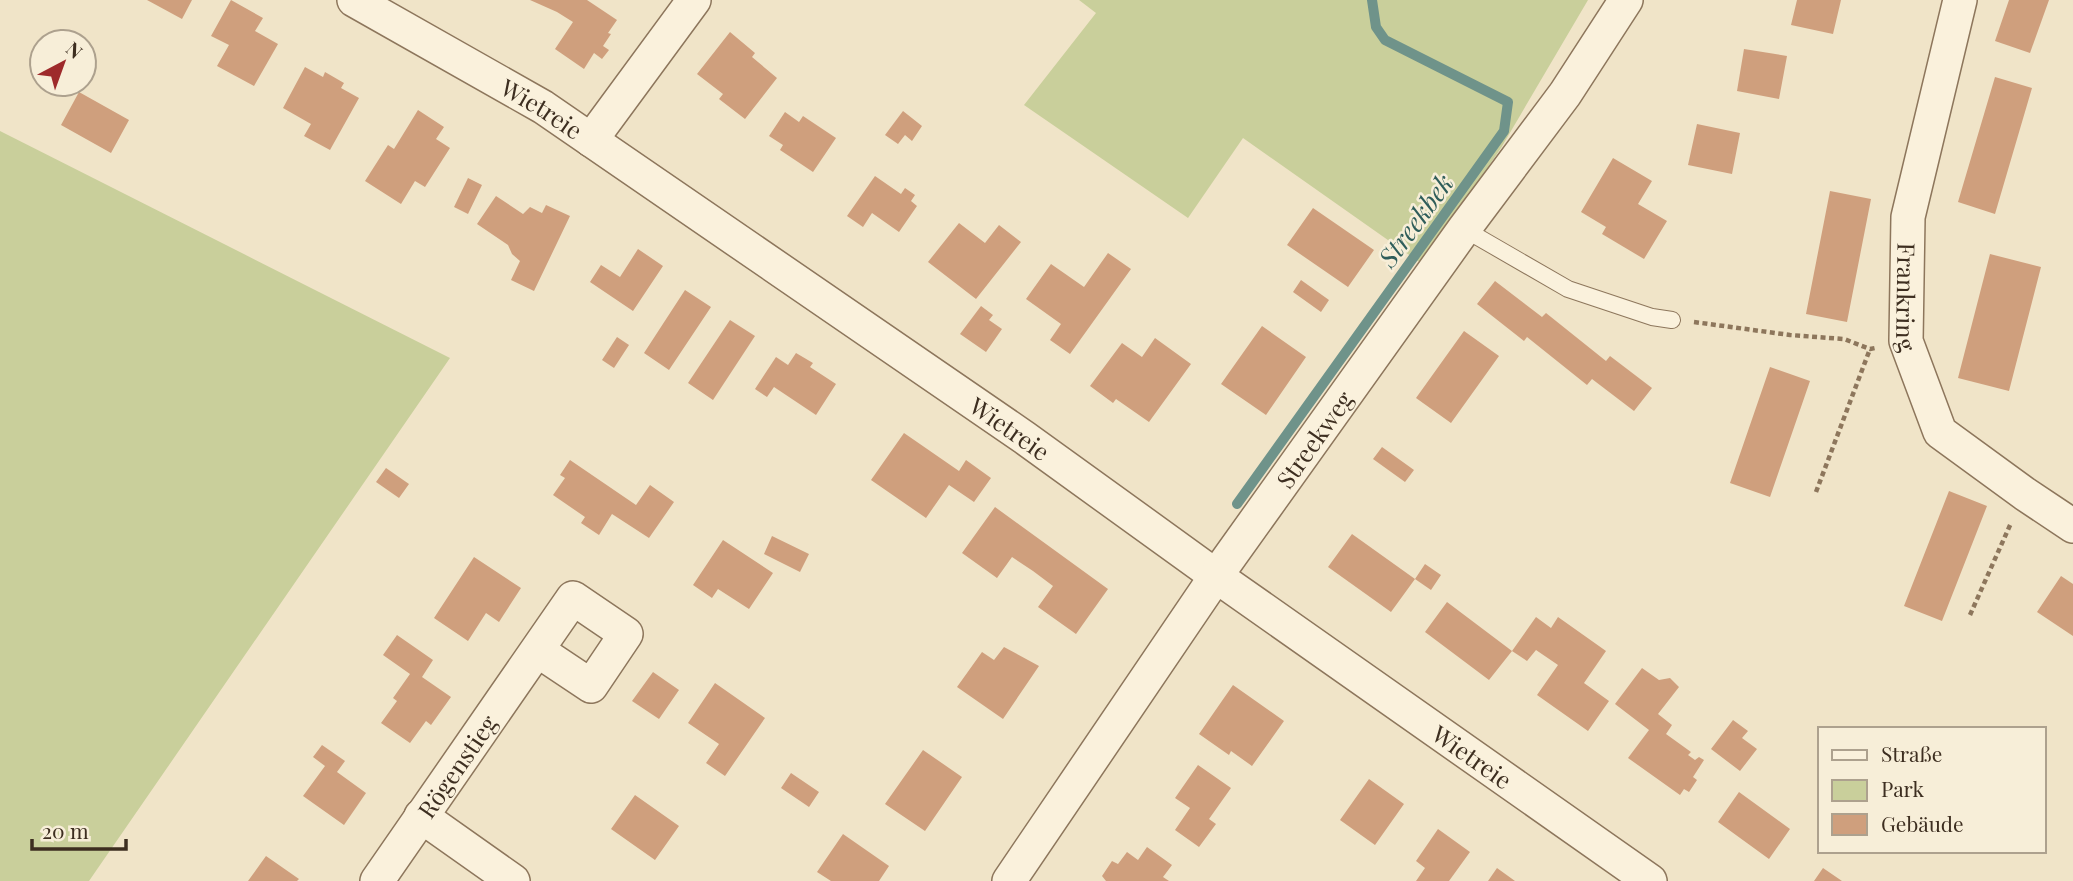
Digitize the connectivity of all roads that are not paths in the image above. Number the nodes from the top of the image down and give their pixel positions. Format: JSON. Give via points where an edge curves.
{"nodes":[{"id":1,"x":354,"y":0,"type":"edge"},
{"id":2,"x":694,"y":0,"type":"edge"},
{"id":3,"x":1626,"y":0,"type":"edge"},
{"id":4,"x":1960,"y":0,"type":"edge"},
{"id":5,"x":591,"y":140,"type":"junction"},
{"id":6,"x":1464,"y":229,"type":"junction"},
{"id":7,"x":1672,"y":320,"type":"road end"},
{"id":8,"x":2073,"y":526,"type":"edge"},
{"id":9,"x":1216,"y":576,"type":"junction"},
{"id":10,"x":537,"y":650,"type":"dead end"},
{"id":11,"x":421,"y":816,"type":"junction"},
{"id":12,"x":377,"y":881,"type":"edge"},
{"id":13,"x":513,"y":881,"type":"edge"},
{"id":14,"x":1009,"y":881,"type":"edge"},
{"id":15,"x":1650,"y":881,"type":"edge"}],
"edges":[{"from":1,"to":5,"type":"street","name":"Wietreie"},
{"from":2,"to":5,"type":"street"},
{"from":3,"to":6,"type":"street","name":"Streekweg","via":[[1565,94]]},
{"from":4,"to":8,"type":"street","name":"Frankring","via":[[1908,217],[1906,341],[1940,432]]},
{"from":5,"to":9,"type":"street","name":"Wietreie","via":[[1025,438]]},
{"from":6,"to":7,"type":"lane","via":[[1567,289]]},
{"from":6,"to":9,"type":"street","name":"Streekweg"},
{"from":9,"to":14,"type":"street","name":"Streekweg"},
{"from":9,"to":15,"type":"street","name":"Wietreie"},
{"from":10,"to":11,"type":"street","name":"Rögenstieg"},
{"from":11,"to":12,"type":"street","name":"Rögenstieg"},
{"from":11,"to":13,"type":"street"}]}
